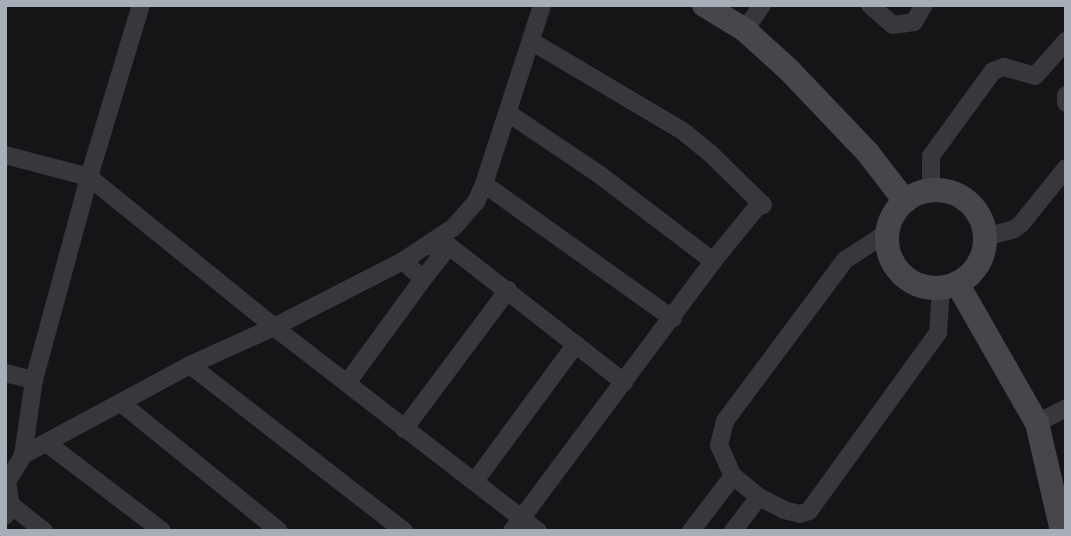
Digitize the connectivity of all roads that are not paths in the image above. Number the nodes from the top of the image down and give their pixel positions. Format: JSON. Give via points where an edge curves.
{"nodes":[{"id":1,"x":141,"y":5,"type":"edge"},
{"id":2,"x":542,"y":5,"type":"edge"},
{"id":3,"x":704,"y":5,"type":"edge"},
{"id":4,"x":762,"y":5,"type":"edge"},
{"id":5,"x":870,"y":5,"type":"edge"},
{"id":6,"x":924,"y":5,"type":"edge"},
{"id":7,"x":745,"y":30,"type":"junction"},
{"id":8,"x":531,"y":41,"type":"junction"},
{"id":9,"x":1066,"y":41,"type":"edge"},
{"id":10,"x":1066,"y":95,"type":"edge"},
{"id":11,"x":1066,"y":103,"type":"edge"},
{"id":12,"x":508,"y":113,"type":"junction"},
{"id":13,"x":5,"y":155,"type":"edge"},
{"id":14,"x":1066,"y":168,"type":"edge"},
{"id":15,"x":89,"y":177,"type":"junction"},
{"id":16,"x":484,"y":184,"type":"junction"},
{"id":17,"x":931,"y":190,"type":"junction"},
{"id":18,"x":905,"y":201,"type":"junction"},
{"id":19,"x":888,"y":232,"type":"junction"},
{"id":20,"x":985,"y":237,"type":"junction"},
{"id":21,"x":428,"y":246,"type":"junction"},
{"id":22,"x":449,"y":246,"type":"junction"},
{"id":23,"x":403,"y":261,"type":"junction"},
{"id":24,"x":713,"y":261,"type":"junction"},
{"id":25,"x":423,"y":279,"type":"junction"},
{"id":26,"x":949,"y":285,"type":"junction"},
{"id":27,"x":508,"y":290,"type":"junction"},
{"id":28,"x":673,"y":319,"type":"junction"},
{"id":29,"x":274,"y":327,"type":"junction"},
{"id":30,"x":576,"y":344,"type":"junction"},
{"id":31,"x":190,"y":365,"type":"junction"},
{"id":32,"x":5,"y":373,"type":"edge"},
{"id":33,"x":34,"y":380,"type":"junction"},
{"id":34,"x":624,"y":382,"type":"junction"},
{"id":35,"x":347,"y":383,"type":"junction"},
{"id":36,"x":121,"y":403,"type":"junction"},
{"id":37,"x":1066,"y":408,"type":"edge"},
{"id":38,"x":1037,"y":423,"type":"junction"},
{"id":39,"x":404,"y":429,"type":"junction"},
{"id":40,"x":48,"y":444,"type":"junction"},
{"id":41,"x":23,"y":455,"type":"junction"},
{"id":42,"x":733,"y":476,"type":"junction"},
{"id":43,"x":475,"y":481,"type":"junction"},
{"id":44,"x":6,"y":482,"type":"edge"},
{"id":45,"x":760,"y":497,"type":"junction"},
{"id":46,"x":8,"y":511,"type":"edge"},
{"id":47,"x":517,"y":524,"type":"edge"},
{"id":48,"x":44,"y":531,"type":"edge"},
{"id":49,"x":162,"y":531,"type":"edge"},
{"id":50,"x":279,"y":531,"type":"edge"},
{"id":51,"x":404,"y":531,"type":"edge"},
{"id":52,"x":538,"y":531,"type":"edge"},
{"id":53,"x":691,"y":531,"type":"edge"},
{"id":54,"x":733,"y":531,"type":"edge"},
{"id":55,"x":1062,"y":531,"type":"edge"}],
"edges":[{"from":1,"to":15,"type":"street"},
{"from":2,"to":8,"type":"street"},
{"from":3,"to":7,"type":"street"},
{"from":4,"to":7,"type":"street"},
{"from":5,"to":6,"type":"street","via":[[893,25],[914,22]]},
{"from":7,"to":18,"type":"street","via":[[868,153]]},
{"from":8,"to":12,"type":"street"},
{"from":8,"to":24,"type":"street","via":[[650,108],[760,200],[763,205]]},
{"from":9,"to":17,"type":"street","via":[[1035,76],[1004,67],[993,71],[931,156]]},
{"from":10,"to":11,"type":"street"},
{"from":12,"to":16,"type":"street"},
{"from":12,"to":24,"type":"street","via":[[600,175]]},
{"from":13,"to":15,"type":"street"},
{"from":14,"to":20,"type":"street","via":[[1021,224]]},
{"from":15,"to":29,"type":"street"},
{"from":15,"to":33,"type":"street"},
{"from":16,"to":21,"type":"street","via":[[467,214]]},
{"from":16,"to":28,"type":"street"},
{"from":17,"to":18,"type":"street"},
{"from":17,"to":20,"type":"street","via":[[962,197],[974,208]]},
{"from":18,"to":19,"type":"street"},
{"from":19,"to":26,"type":"street","via":[[888,247],[901,273],[919,284]]},
{"from":19,"to":42,"type":"street","via":[[845,260],[725,421],[719,445]]},
{"from":20,"to":26,"type":"street","via":[[978,264],[969,276]]},
{"from":21,"to":22,"type":"street"},
{"from":21,"to":23,"type":"street"},
{"from":22,"to":25,"type":"street"},
{"from":22,"to":27,"type":"street"},
{"from":23,"to":25,"type":"street"},
{"from":23,"to":29,"type":"street"},
{"from":24,"to":28,"type":"street"},
{"from":25,"to":35,"type":"street"},
{"from":26,"to":38,"type":"street"},
{"from":26,"to":45,"type":"street","via":[[938,333],[810,511],[784,510]]},
{"from":27,"to":30,"type":"street"},
{"from":27,"to":39,"type":"street"},
{"from":28,"to":34,"type":"street"},
{"from":29,"to":31,"type":"street"},
{"from":29,"to":35,"type":"street"},
{"from":30,"to":34,"type":"street"},
{"from":30,"to":43,"type":"street"},
{"from":31,"to":36,"type":"street"},
{"from":31,"to":51,"type":"street"},
{"from":32,"to":33,"type":"street"},
{"from":33,"to":41,"type":"street"},
{"from":34,"to":47,"type":"street"},
{"from":35,"to":39,"type":"street"},
{"from":36,"to":40,"type":"street"},
{"from":36,"to":50,"type":"street"},
{"from":37,"to":38,"type":"street"},
{"from":38,"to":55,"type":"street"},
{"from":39,"to":43,"type":"street"},
{"from":40,"to":41,"type":"street"},
{"from":40,"to":49,"type":"street"},
{"from":41,"to":44,"type":"street"},
{"from":42,"to":45,"type":"street"},
{"from":42,"to":53,"type":"street"},
{"from":43,"to":47,"type":"street"},
{"from":44,"to":46,"type":"street"},
{"from":45,"to":54,"type":"street"},
{"from":46,"to":48,"type":"street"},
{"from":47,"to":52,"type":"street"}]}
